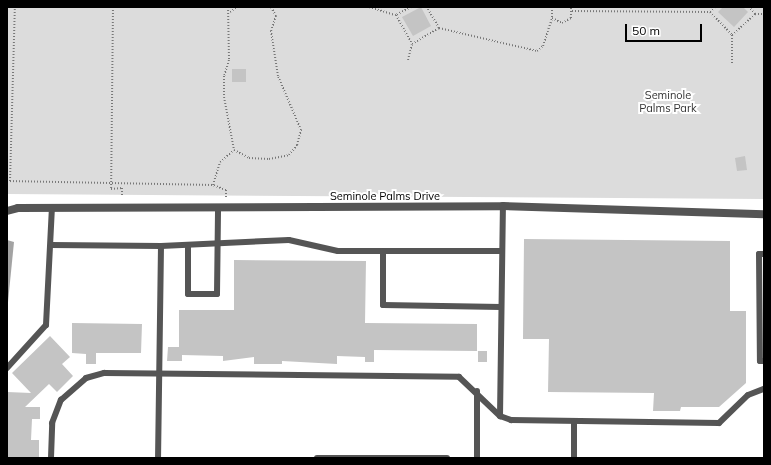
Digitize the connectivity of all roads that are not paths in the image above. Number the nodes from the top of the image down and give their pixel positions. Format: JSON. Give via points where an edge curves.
{"nodes":[{"id":1,"x":503,"y":206,"type":"junction"},
{"id":2,"x":52,"y":208,"type":"junction"},
{"id":3,"x":218,"y":208,"type":"junction"},
{"id":4,"x":7,"y":211,"type":"edge"},
{"id":5,"x":764,"y":214,"type":"edge"},
{"id":6,"x":51,"y":245,"type":"junction"},
{"id":7,"x":161,"y":246,"type":"junction"},
{"id":8,"x":188,"y":246,"type":"junction"},
{"id":9,"x":218,"y":246,"type":"junction"},
{"id":10,"x":383,"y":251,"type":"junction"},
{"id":11,"x":502,"y":251,"type":"junction"},
{"id":12,"x":764,"y":254,"type":"edge"},
{"id":13,"x":501,"y":307,"type":"junction"},
{"id":14,"x":764,"y":361,"type":"edge"},
{"id":15,"x":7,"y":368,"type":"edge"},
{"id":16,"x":160,"y":373,"type":"junction"},
{"id":17,"x":764,"y":389,"type":"edge"},
{"id":18,"x":477,"y":391,"type":"junction"},
{"id":19,"x":500,"y":416,"type":"junction"},
{"id":20,"x":574,"y":421,"type":"junction"},
{"id":21,"x":51,"y":458,"type":"edge"},
{"id":22,"x":158,"y":458,"type":"edge"},
{"id":23,"x":317,"y":458,"type":"edge"},
{"id":24,"x":447,"y":458,"type":"edge"},
{"id":25,"x":477,"y":458,"type":"edge"},
{"id":26,"x":574,"y":458,"type":"edge"}],
"edges":[{"from":1,"to":3,"type":"street","name":"Seminole Palms Drive"},
{"from":1,"to":5,"type":"street","name":"Seminole Palms Drive"},
{"from":1,"to":11,"type":"lane"},
{"from":2,"to":3,"type":"street","name":"Seminole Palms Drive"},
{"from":2,"to":4,"type":"street","name":"Seminole Palms Drive"},
{"from":2,"to":6,"type":"lane"},
{"from":3,"to":9,"type":"lane"},
{"from":6,"to":7,"type":"lane"},
{"from":6,"to":15,"type":"lane","via":[[46,325]]},
{"from":7,"to":8,"type":"lane"},
{"from":7,"to":16,"type":"lane"},
{"from":8,"to":9,"type":"lane"},
{"from":8,"to":9,"type":"lane","via":[[188,294],[217,294]]},
{"from":9,"to":10,"type":"lane","via":[[289,240],[338,251]]},
{"from":10,"to":11,"type":"lane"},
{"from":10,"to":13,"type":"lane","via":[[383,305]]},
{"from":11,"to":13,"type":"lane"},
{"from":12,"to":14,"type":"lane","via":[[759,254],[760,361]]},
{"from":13,"to":19,"type":"lane"},
{"from":16,"to":18,"type":"lane","via":[[459,376]]},
{"from":16,"to":21,"type":"lane","via":[[104,373],[81,381],[55,412]]},
{"from":16,"to":22,"type":"lane"},
{"from":17,"to":20,"type":"lane","via":[[748,394],[719,423]]},
{"from":18,"to":19,"type":"lane"},
{"from":18,"to":25,"type":"lane"},
{"from":19,"to":20,"type":"lane","via":[[511,420]]},
{"from":20,"to":26,"type":"lane"},
{"from":23,"to":24,"type":"lane"}]}
